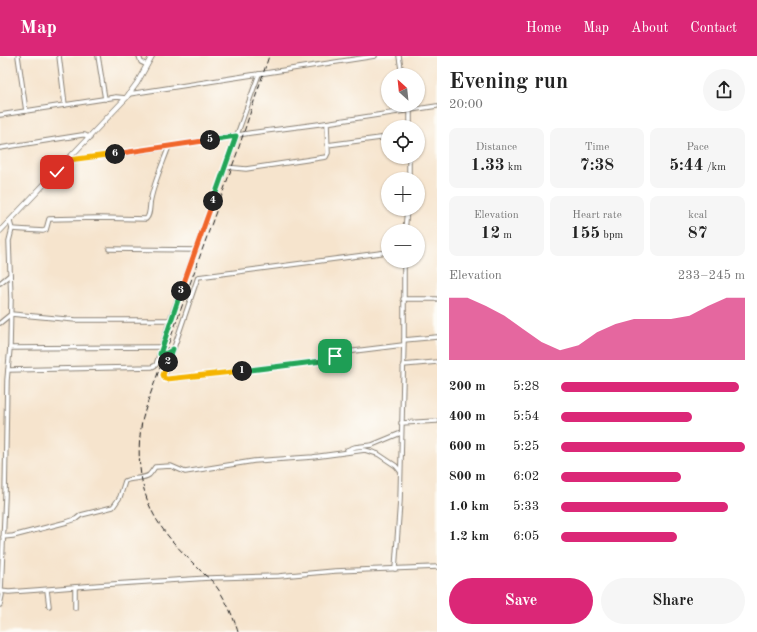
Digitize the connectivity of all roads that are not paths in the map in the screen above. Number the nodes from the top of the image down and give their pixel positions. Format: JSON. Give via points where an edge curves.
{"nodes":[{"id":1,"x":18,"y":56,"type":"edge"},
{"id":2,"x":58,"y":56,"type":"edge"},
{"id":3,"x":98,"y":56,"type":"edge"},
{"id":4,"x":139,"y":56,"type":"edge"},
{"id":5,"x":152,"y":56,"type":"edge"},
{"id":6,"x":375,"y":56,"type":"edge"},
{"id":7,"x":399,"y":56,"type":"edge"},
{"id":8,"x":147,"y":65,"type":"junction"},
{"id":9,"x":401,"y":68,"type":"edge"},
{"id":10,"x":259,"y":74,"type":"junction"},
{"id":11,"x":128,"y":96,"type":"junction"},
{"id":12,"x":105,"y":99,"type":"junction"},
{"id":13,"x":65,"y":105,"type":"junction"},
{"id":14,"x":437,"y":106,"type":"edge"},
{"id":15,"x":425,"y":108,"type":"edge"},
{"id":16,"x":26,"y":111,"type":"junction"},
{"id":17,"x":397,"y":112,"type":"edge"},
{"id":18,"x":0,"y":115,"type":"edge"},
{"id":19,"x":327,"y":123,"type":"junction"},
{"id":20,"x":236,"y":136,"type":"junction"},
{"id":21,"x":90,"y":138,"type":"junction"},
{"id":22,"x":381,"y":138,"type":"edge"},
{"id":23,"x":327,"y":145,"type":"junction"},
{"id":24,"x":170,"y":146,"type":"junction"},
{"id":25,"x":0,"y":148,"type":"edge"},
{"id":26,"x":69,"y":160,"type":"junction"},
{"id":27,"x":225,"y":167,"type":"junction"},
{"id":28,"x":10,"y":222,"type":"junction"},
{"id":29,"x":12,"y":229,"type":"junction"},
{"id":30,"x":0,"y":232,"type":"edge"},
{"id":31,"x":109,"y":249,"type":"dead end"},
{"id":32,"x":196,"y":250,"type":"junction"},
{"id":33,"x":381,"y":253,"type":"edge"},
{"id":34,"x":404,"y":268,"type":"edge"},
{"id":35,"x":10,"y":275,"type":"junction"},
{"id":36,"x":0,"y":283,"type":"edge"},
{"id":37,"x":437,"y":298,"type":"edge"},
{"id":38,"x":403,"y":299,"type":"junction"},
{"id":39,"x":11,"y":314,"type":"junction"},
{"id":40,"x":170,"y":320,"type":"junction"},
{"id":41,"x":0,"y":323,"type":"edge"},
{"id":42,"x":437,"y":337,"type":"edge"},
{"id":43,"x":404,"y":340,"type":"junction"},
{"id":44,"x":403,"y":345,"type":"junction"},
{"id":45,"x":162,"y":347,"type":"junction"},
{"id":46,"x":10,"y":348,"type":"junction"},
{"id":47,"x":173,"y":349,"type":"junction"},
{"id":48,"x":160,"y":354,"type":"junction"},
{"id":49,"x":437,"y":362,"type":"edge"},
{"id":50,"x":403,"y":365,"type":"junction"},
{"id":51,"x":8,"y":370,"type":"junction"},
{"id":52,"x":437,"y":420,"type":"edge"},
{"id":53,"x":401,"y":423,"type":"junction"},
{"id":54,"x":401,"y":433,"type":"junction"},
{"id":55,"x":343,"y":452,"type":"junction"},
{"id":56,"x":400,"y":470,"type":"junction"},
{"id":57,"x":5,"y":483,"type":"junction"},
{"id":58,"x":0,"y":485,"type":"edge"},
{"id":59,"x":3,"y":537,"type":"junction"},
{"id":60,"x":437,"y":567,"type":"edge"},
{"id":61,"x":395,"y":569,"type":"junction"},
{"id":62,"x":75,"y":588,"type":"junction"},
{"id":63,"x":47,"y":590,"type":"junction"},
{"id":64,"x":0,"y":591,"type":"edge"},
{"id":65,"x":0,"y":605,"type":"edge"},
{"id":66,"x":49,"y":606,"type":"dead end"},
{"id":67,"x":75,"y":608,"type":"dead end"}],
"edges":[{"from":1,"to":16,"type":"street"},
{"from":2,"to":13,"type":"street"},
{"from":3,"to":12,"type":"street"},
{"from":4,"to":8,"type":"street","via":[[141,62]]},
{"from":5,"to":8,"type":"street"},
{"from":6,"to":10,"type":"street"},
{"from":7,"to":9,"type":"street"},
{"from":8,"to":11,"type":"street"},
{"from":10,"to":11,"type":"street"},
{"from":10,"to":20,"type":"street"},
{"from":11,"to":12,"type":"street"},
{"from":11,"to":21,"type":"street"},
{"from":12,"to":13,"type":"street"},
{"from":13,"to":16,"type":"street"},
{"from":14,"to":15,"type":"street"},
{"from":16,"to":18,"type":"street"},
{"from":17,"to":19,"type":"street"},
{"from":19,"to":20,"type":"street"},
{"from":19,"to":23,"type":"street"},
{"from":20,"to":24,"type":"street"},
{"from":20,"to":27,"type":"street"},
{"from":21,"to":25,"type":"street","via":[[82,135]]},
{"from":21,"to":26,"type":"street"},
{"from":22,"to":23,"type":"street"},
{"from":23,"to":27,"type":"street","via":[[327,156],[323,158],[242,169]]},
{"from":24,"to":26,"type":"street"},
{"from":24,"to":29,"type":"street","via":[[152,194],[146,219],[49,219],[43,232]]},
{"from":26,"to":28,"type":"street"},
{"from":27,"to":32,"type":"street"},
{"from":28,"to":29,"type":"street"},
{"from":28,"to":30,"type":"street"},
{"from":29,"to":35,"type":"street","via":[[9,241]]},
{"from":31,"to":32,"type":"street"},
{"from":32,"to":40,"type":"street"},
{"from":33,"to":47,"type":"street","via":[[200,276],[196,280]]},
{"from":34,"to":38,"type":"street"},
{"from":35,"to":36,"type":"street"},
{"from":35,"to":39,"type":"street"},
{"from":37,"to":38,"type":"street"},
{"from":38,"to":43,"type":"street"},
{"from":39,"to":40,"type":"street","via":[[70,319]]},
{"from":39,"to":41,"type":"street"},
{"from":39,"to":46,"type":"street"},
{"from":40,"to":45,"type":"street"},
{"from":42,"to":43,"type":"street"},
{"from":43,"to":44,"type":"street"},
{"from":44,"to":47,"type":"street","via":[[338,353],[334,359],[165,379],[163,375]]},
{"from":44,"to":50,"type":"street"},
{"from":45,"to":46,"type":"street"},
{"from":45,"to":48,"type":"street"},
{"from":46,"to":51,"type":"street"},
{"from":47,"to":48,"type":"street"},
{"from":48,"to":51,"type":"street","via":[[152,368]]},
{"from":49,"to":50,"type":"street"},
{"from":50,"to":53,"type":"street"},
{"from":51,"to":57,"type":"street"},
{"from":52,"to":53,"type":"street"},
{"from":53,"to":54,"type":"street"},
{"from":54,"to":55,"type":"street","via":[[372,445],[355,447]]},
{"from":54,"to":56,"type":"street"},
{"from":55,"to":56,"type":"street","via":[[372,452]]},
{"from":55,"to":59,"type":"street","via":[[254,461],[185,472],[171,466],[155,467],[146,477],[124,481],[120,497],[110,509]]},
{"from":56,"to":61,"type":"street"},
{"from":57,"to":58,"type":"street"},
{"from":57,"to":59,"type":"street"},
{"from":59,"to":64,"type":"street"},
{"from":60,"to":61,"type":"street"},
{"from":61,"to":62,"type":"street"},
{"from":62,"to":63,"type":"street"},
{"from":62,"to":67,"type":"street"},
{"from":63,"to":64,"type":"street"},
{"from":63,"to":66,"type":"street"},
{"from":64,"to":65,"type":"street"}]}
